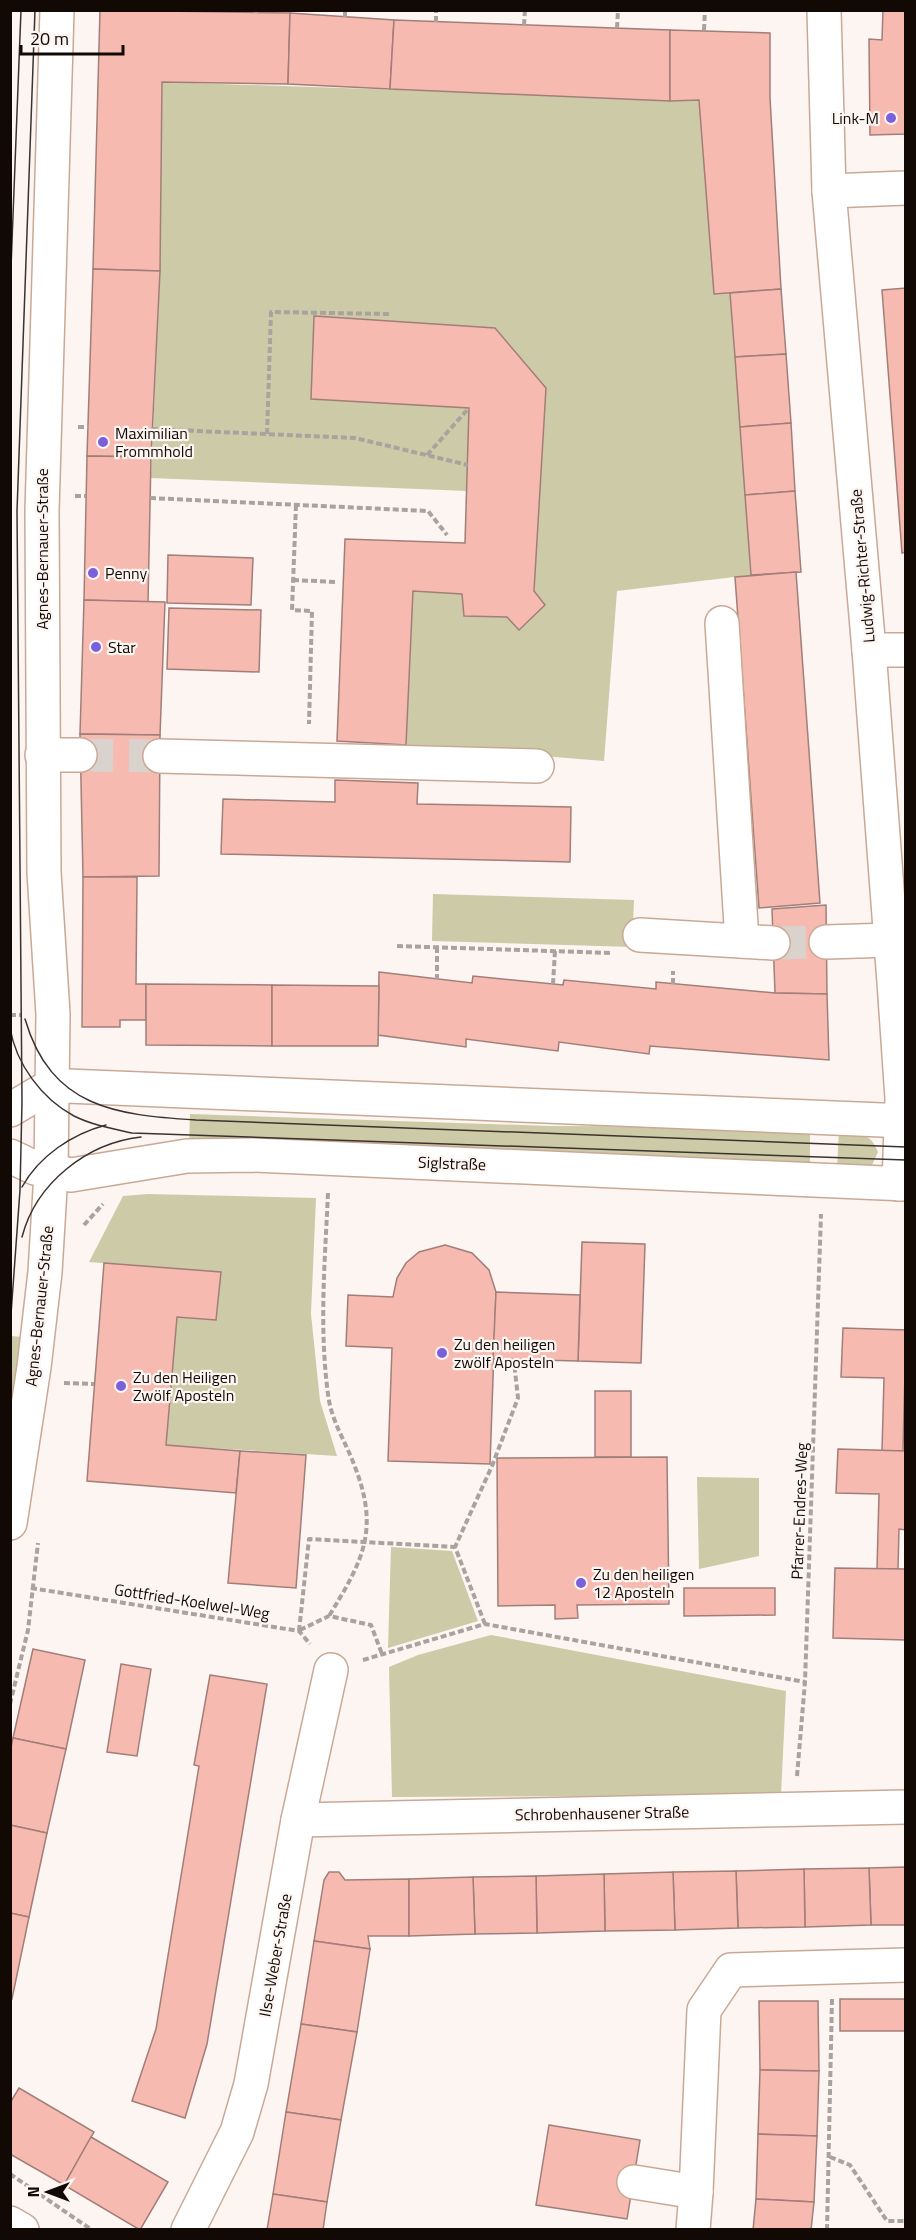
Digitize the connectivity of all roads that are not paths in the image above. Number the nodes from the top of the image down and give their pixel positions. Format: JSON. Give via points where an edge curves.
{"nodes":[{"id":1,"x":57,"y":10,"type":"edge"},
{"id":2,"x":824,"y":10,"type":"edge"},
{"id":3,"x":906,"y":188,"type":"edge"},
{"id":4,"x":829,"y":191,"type":"junction"},
{"id":5,"x":722,"y":623,"type":"dead end"},
{"id":6,"x":869,"y":650,"type":"junction"},
{"id":7,"x":906,"y":650,"type":"edge"},
{"id":8,"x":42,"y":756,"type":"junction"},
{"id":9,"x":80,"y":756,"type":"tunnel mouth"},
{"id":10,"x":160,"y":756,"type":"tunnel mouth"},
{"id":11,"x":537,"y":766,"type":"dead end"},
{"id":12,"x":891,"y":940,"type":"junction"},
{"id":13,"x":826,"y":942,"type":"tunnel mouth"},
{"id":14,"x":627,"y":944,"type":"road end"},
{"id":15,"x":54,"y":1088,"type":"junction"},
{"id":16,"x":10,"y":1110,"type":"edge"},
{"id":17,"x":903,"y":1121,"type":"edge"},
{"id":18,"x":10,"y":1156,"type":"edge"},
{"id":19,"x":51,"y":1173,"type":"junction"},
{"id":20,"x":902,"y":1184,"type":"edge"},
{"id":21,"x":10,"y":1523,"type":"edge"},
{"id":22,"x":331,"y":1670,"type":"road end"},
{"id":23,"x":906,"y":1807,"type":"edge"},
{"id":24,"x":298,"y":1820,"type":"junction"},
{"id":25,"x":906,"y":1965,"type":"edge"},
{"id":26,"x":634,"y":2182,"type":"dead end"},
{"id":27,"x":696,"y":2192,"type":"junction"},
{"id":28,"x":10,"y":2223,"type":"edge"},
{"id":29,"x":22,"y":2229,"type":"edge"},
{"id":30,"x":188,"y":2229,"type":"edge"},
{"id":31,"x":693,"y":2229,"type":"edge"}],
"edges":[{"from":1,"to":8,"type":"street","name":"Agnes-Bernauer-Straße","via":[[43,423]]},
{"from":2,"to":4,"type":"street","name":"Ludwig-Richter-Straße"},
{"from":3,"to":4,"type":"street"},
{"from":4,"to":6,"type":"street","name":"Ludwig-Richter-Straße"},
{"from":5,"to":14,"type":"street","via":[[757,942]]},
{"from":6,"to":7,"type":"street"},
{"from":6,"to":12,"type":"street","name":"Ludwig-Richter-Straße"},
{"from":8,"to":9,"type":"street"},
{"from":8,"to":15,"type":"street","name":"Agnes-Bernauer-Straße"},
{"from":10,"to":11,"type":"street"},
{"from":12,"to":13,"type":"street"},
{"from":12,"to":17,"type":"street","name":"Ludwig-Richter-Straße"},
{"from":15,"to":16,"type":"street"},
{"from":15,"to":17,"type":"street"},
{"from":15,"to":19,"type":"street","name":"Agnes-Bernauer-Straße"},
{"from":17,"to":20,"type":"street","name":"Siglstraße"},
{"from":18,"to":19,"type":"street","name":"Siglstraße"},
{"from":19,"to":20,"type":"street","name":"Siglstraße","via":[[71,1175],[187,1156],[252,1155]]},
{"from":19,"to":21,"type":"street","name":"Agnes-Bernauer-Straße","via":[[36,1355]]},
{"from":22,"to":24,"type":"street","name":"Ilse-Weber-Straße"},
{"from":23,"to":24,"type":"street","name":"Schrobenhausener Straße"},
{"from":24,"to":30,"type":"street","name":"Ilse-Weber-Straße","via":[[251,2084],[237,2132]]},
{"from":25,"to":27,"type":"street","via":[[731,1970],[704,2010]]},
{"from":26,"to":27,"type":"street"},
{"from":27,"to":31,"type":"street"},
{"from":28,"to":29,"type":"street"}]}
